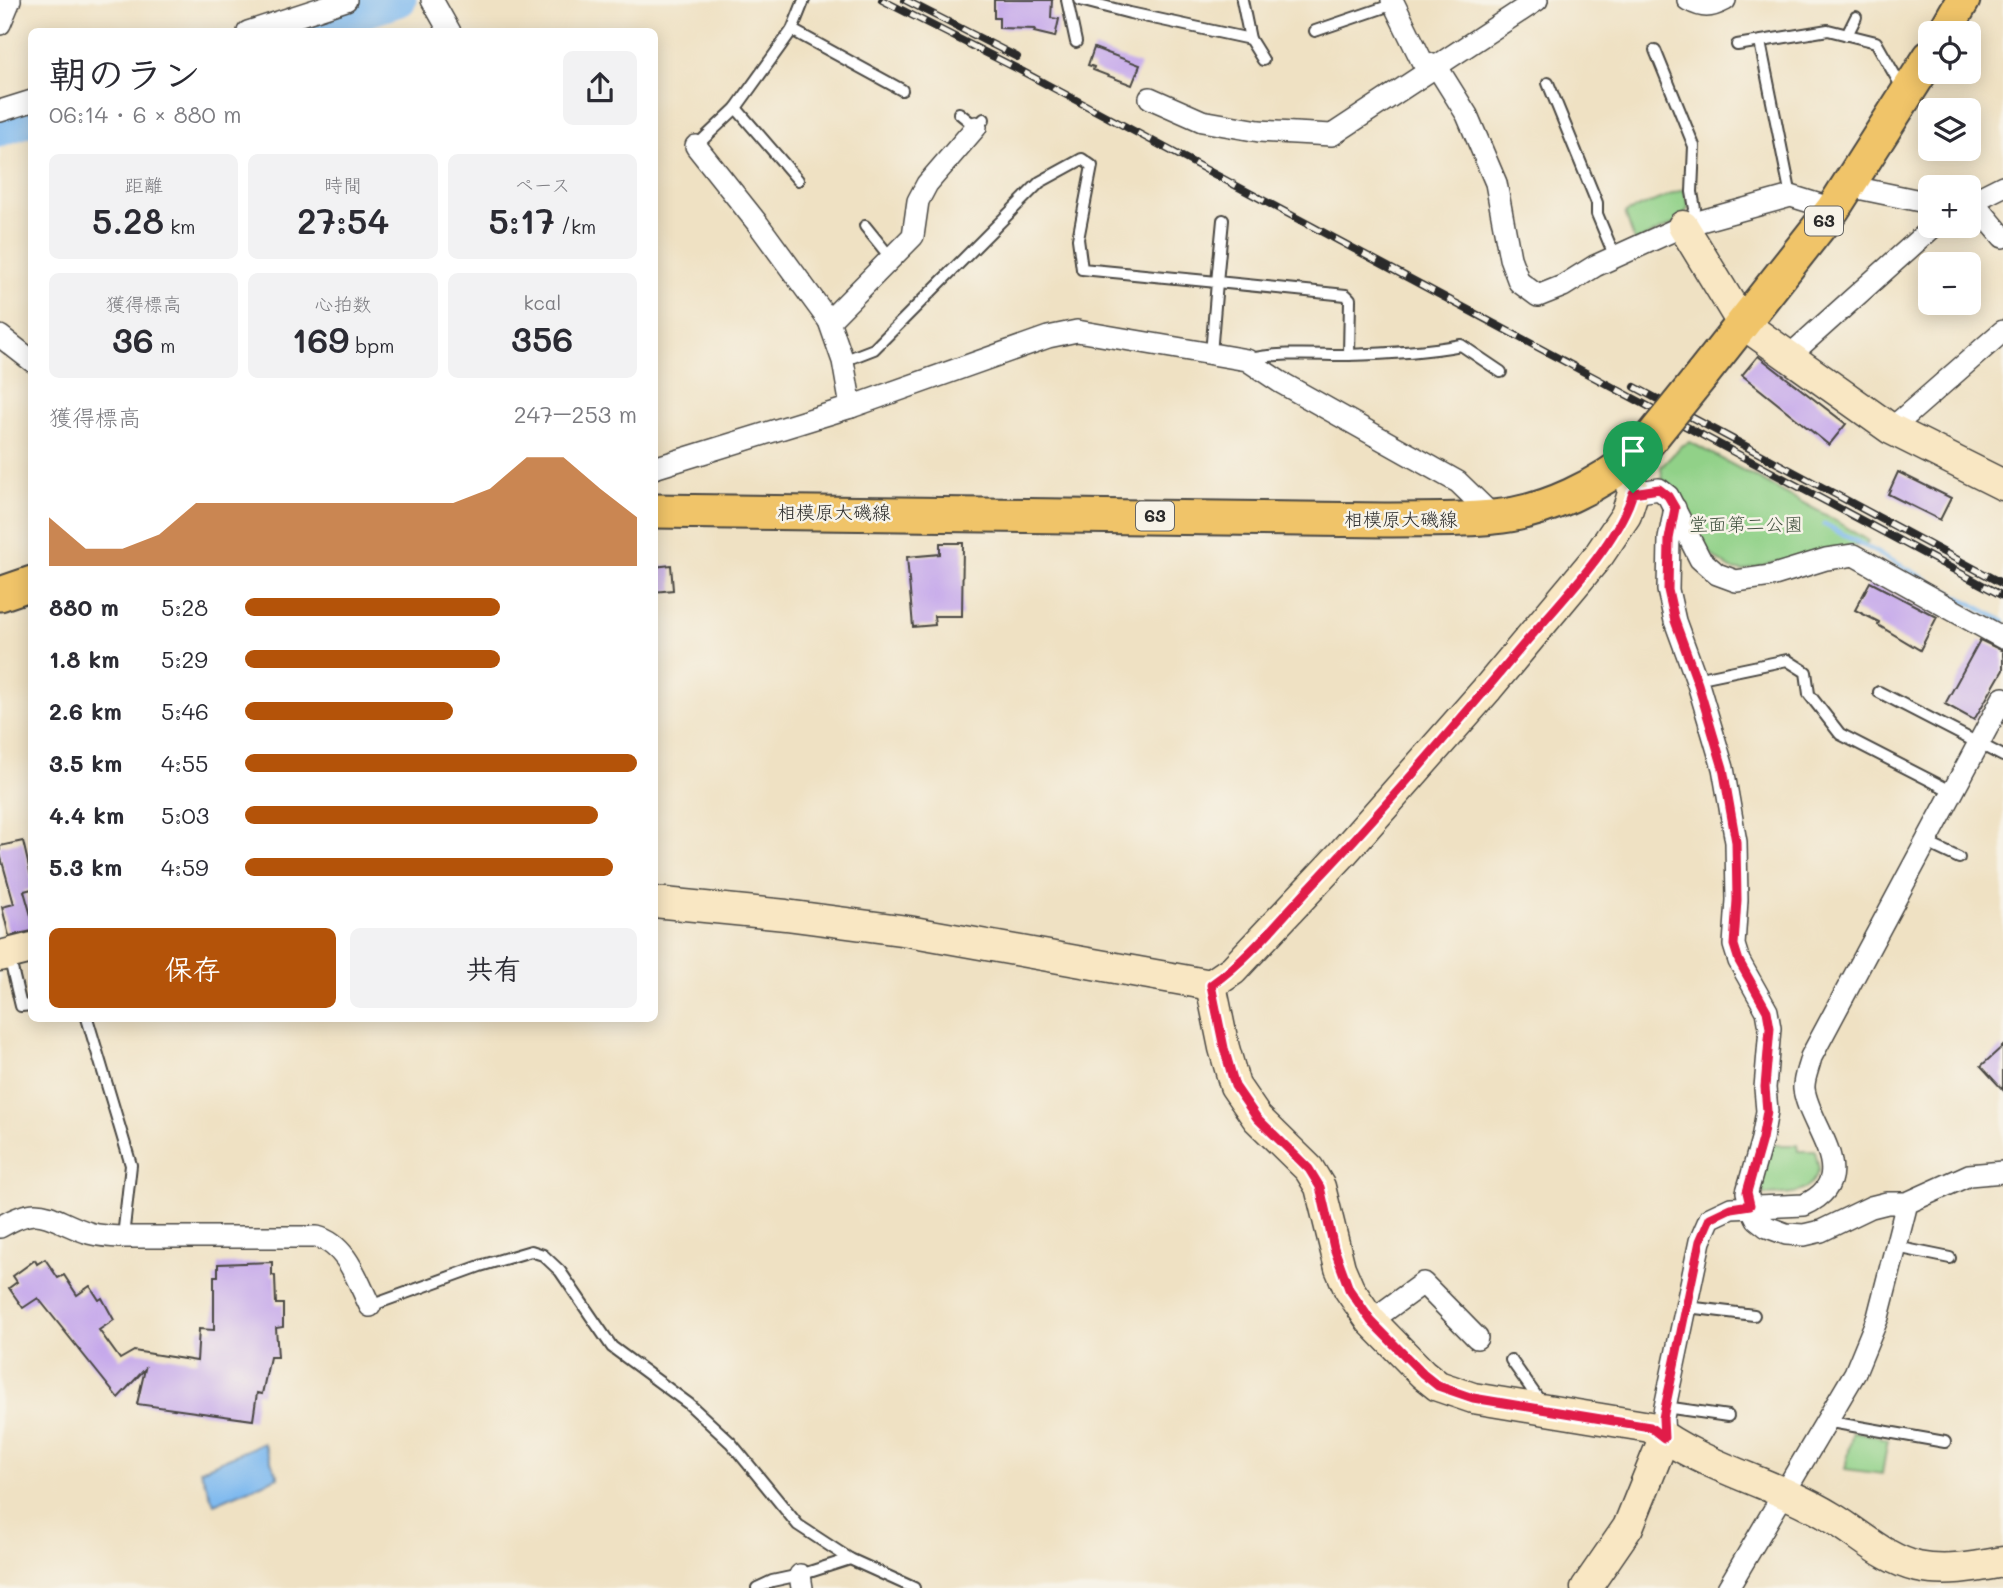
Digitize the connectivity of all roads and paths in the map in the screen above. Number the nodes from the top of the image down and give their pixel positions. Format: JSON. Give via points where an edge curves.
{"nodes":[{"id":1,"x":10,"y":0,"type":"edge"},
{"id":2,"x":346,"y":0,"type":"edge"},
{"id":3,"x":432,"y":0,"type":"edge"},
{"id":4,"x":804,"y":0,"type":"edge"},
{"id":5,"x":1067,"y":0,"type":"edge"},
{"id":6,"x":1080,"y":0,"type":"edge"},
{"id":7,"x":1242,"y":0,"type":"edge"},
{"id":8,"x":1537,"y":0,"type":"edge"},
{"id":9,"x":1688,"y":0,"type":"edge"},
{"id":10,"x":1725,"y":0,"type":"edge"},
{"id":11,"x":1963,"y":0,"type":"edge"},
{"id":12,"x":1393,"y":2,"type":"edge"},
{"id":13,"x":1856,"y":17,"type":"dead end"},
{"id":14,"x":1951,"y":21,"type":"edge"},
{"id":15,"x":0,"y":24,"type":"edge"},
{"id":16,"x":260,"y":28,"type":"edge"},
{"id":17,"x":448,"y":28,"type":"edge"},
{"id":18,"x":792,"y":30,"type":"junction"},
{"id":19,"x":1315,"y":31,"type":"dead end"},
{"id":20,"x":1847,"y":35,"type":"junction"},
{"id":21,"x":1250,"y":39,"type":"junction"},
{"id":22,"x":1076,"y":42,"type":"dead end"},
{"id":23,"x":1760,"y":42,"type":"junction"},
{"id":24,"x":1737,"y":45,"type":"dead end"},
{"id":25,"x":1655,"y":50,"type":"dead end"},
{"id":26,"x":1263,"y":60,"type":"dead end"},
{"id":27,"x":1437,"y":67,"type":"junction"},
{"id":28,"x":1918,"y":77,"type":"edge"},
{"id":29,"x":1548,"y":83,"type":"dead end"},
{"id":30,"x":902,"y":90,"type":"dead end"},
{"id":31,"x":1907,"y":96,"type":"junction"},
{"id":32,"x":1150,"y":98,"type":"dead end"},
{"id":33,"x":28,"y":102,"type":"edge"},
{"id":34,"x":736,"y":108,"type":"junction"},
{"id":35,"x":0,"y":111,"type":"edge"},
{"id":36,"x":959,"y":113,"type":"dead end"},
{"id":37,"x":980,"y":123,"type":"joint"},
{"id":38,"x":696,"y":146,"type":"joint"},
{"id":39,"x":798,"y":180,"type":"dead end"},
{"id":40,"x":2003,"y":186,"type":"edge"},
{"id":41,"x":1791,"y":196,"type":"junction"},
{"id":42,"x":1841,"y":197,"type":"junction"},
{"id":43,"x":1981,"y":198,"type":"edge"},
{"id":44,"x":1918,"y":202,"type":"edge"},
{"id":45,"x":1981,"y":211,"type":"edge"},
{"id":46,"x":1223,"y":220,"type":"dead end"},
{"id":47,"x":1687,"y":225,"type":"junction"},
{"id":48,"x":865,"y":226,"type":"dead end"},
{"id":49,"x":2003,"y":237,"type":"edge"},
{"id":50,"x":1921,"y":238,"type":"edge"},
{"id":51,"x":890,"y":257,"type":"junction"},
{"id":52,"x":1615,"y":257,"type":"junction"},
{"id":53,"x":1217,"y":282,"type":"junction"},
{"id":54,"x":829,"y":321,"type":"junction"},
{"id":55,"x":1742,"y":323,"type":"junction"},
{"id":56,"x":2003,"y":331,"type":"edge"},
{"id":57,"x":0,"y":336,"type":"edge"},
{"id":58,"x":1210,"y":354,"type":"junction"},
{"id":59,"x":1349,"y":355,"type":"junction"},
{"id":60,"x":1788,"y":357,"type":"junction"},
{"id":61,"x":28,"y":358,"type":"edge"},
{"id":62,"x":1247,"y":360,"type":"junction"},
{"id":63,"x":844,"y":361,"type":"junction"},
{"id":64,"x":1501,"y":372,"type":"dead end"},
{"id":65,"x":851,"y":407,"type":"junction"},
{"id":66,"x":1891,"y":429,"type":"junction"},
{"id":67,"x":658,"y":467,"type":"edge"},
{"id":68,"x":1632,"y":470,"type":"junction"},
{"id":69,"x":2003,"y":485,"type":"edge"},
{"id":70,"x":1675,"y":508,"type":"junction"},
{"id":71,"x":658,"y":511,"type":"edge"},
{"id":72,"x":1494,"y":517,"type":"junction"},
{"id":73,"x":28,"y":584,"type":"edge"},
{"id":74,"x":0,"y":594,"type":"edge"},
{"id":75,"x":2003,"y":638,"type":"edge"},
{"id":76,"x":1696,"y":679,"type":"junction"},
{"id":77,"x":1879,"y":692,"type":"dead end"},
{"id":78,"x":2003,"y":698,"type":"edge"},
{"id":79,"x":1979,"y":743,"type":"junction"},
{"id":80,"x":2003,"y":756,"type":"edge"},
{"id":81,"x":1953,"y":792,"type":"junction"},
{"id":82,"x":1925,"y":842,"type":"junction"},
{"id":83,"x":1959,"y":858,"type":"dead end"},
{"id":84,"x":658,"y":902,"type":"edge"},
{"id":85,"x":13,"y":952,"type":"edge"},
{"id":86,"x":1211,"y":985,"type":"junction"},
{"id":87,"x":28,"y":1005,"type":"edge"},
{"id":88,"x":88,"y":1022,"type":"edge"},
{"id":89,"x":2003,"y":1172,"type":"edge"},
{"id":90,"x":1908,"y":1203,"type":"junction"},
{"id":91,"x":1750,"y":1205,"type":"junction"},
{"id":92,"x":0,"y":1227,"type":"edge"},
{"id":93,"x":123,"y":1237,"type":"junction"},
{"id":94,"x":1896,"y":1247,"type":"junction"},
{"id":95,"x":1950,"y":1258,"type":"dead end"},
{"id":96,"x":370,"y":1306,"type":"joint"},
{"id":97,"x":1687,"y":1307,"type":"junction"},
{"id":98,"x":1754,"y":1315,"type":"dead end"},
{"id":99,"x":1371,"y":1321,"type":"junction"},
{"id":100,"x":1471,"y":1327,"type":"dead end"},
{"id":101,"x":1511,"y":1360,"type":"dead end"},
{"id":102,"x":1665,"y":1406,"type":"junction"},
{"id":103,"x":1546,"y":1410,"type":"junction"},
{"id":104,"x":1728,"y":1416,"type":"dead end"},
{"id":105,"x":1825,"y":1421,"type":"junction"},
{"id":106,"x":1664,"y":1438,"type":"junction"},
{"id":107,"x":1945,"y":1442,"type":"dead end"},
{"id":108,"x":1783,"y":1494,"type":"junction"},
{"id":109,"x":850,"y":1559,"type":"junction"},
{"id":110,"x":2003,"y":1562,"type":"edge"},
{"id":111,"x":801,"y":1581,"type":"edge"},
{"id":112,"x":757,"y":1588,"type":"edge"},
{"id":113,"x":915,"y":1588,"type":"edge"},
{"id":114,"x":1586,"y":1588,"type":"edge"},
{"id":115,"x":1728,"y":1588,"type":"edge"}],
"edges":[{"from":1,"to":15,"type":"street"},
{"from":2,"to":16,"type":"street"},
{"from":3,"to":17,"type":"street"},
{"from":4,"to":18,"type":"lane"},
{"from":5,"to":22,"type":"lane"},
{"from":6,"to":21,"type":"lane"},
{"from":7,"to":21,"type":"lane"},
{"from":8,"to":27,"type":"street"},
{"from":9,"to":10,"type":"street","via":[[1712,7]]},
{"from":11,"to":14,"type":"main road"},
{"from":12,"to":19,"type":"lane"},
{"from":12,"to":27,"type":"street","via":[[1422,61]]},
{"from":13,"to":20,"type":"lane"},
{"from":18,"to":30,"type":"lane"},
{"from":18,"to":34,"type":"lane"},
{"from":20,"to":23,"type":"lane","via":[[1828,30]]},
{"from":20,"to":31,"type":"lane","via":[[1876,42]]},
{"from":21,"to":26,"type":"lane"},
{"from":23,"to":24,"type":"lane"},
{"from":23,"to":41,"type":"lane"},
{"from":25,"to":47,"type":"lane","via":[[1694,146],[1695,209]]},
{"from":27,"to":32,"type":"street","via":[[1332,135],[1259,131],[1202,121]]},
{"from":27,"to":52,"type":"street","via":[[1467,115],[1496,183],[1519,282],[1538,296]]},
{"from":28,"to":31,"type":"main road","name":"相模原大磯線","number":"63"},
{"from":29,"to":52,"type":"lane"},
{"from":31,"to":42,"type":"main road","name":"相模原大磯線","number":"63"},
{"from":33,"to":35,"type":"street"},
{"from":34,"to":38,"type":"lane"},
{"from":34,"to":39,"type":"lane"},
{"from":36,"to":37,"type":"lane"},
{"from":37,"to":51,"type":"street","via":[[913,195],[913,236]]},
{"from":38,"to":54,"type":"street"},
{"from":40,"to":43,"type":"street"},
{"from":41,"to":42,"type":"street"},
{"from":41,"to":47,"type":"street"},
{"from":42,"to":44,"type":"street"},
{"from":42,"to":55,"type":"main road","name":"相模原大磯線","number":"63"},
{"from":45,"to":49,"type":"street"},
{"from":46,"to":53,"type":"lane"},
{"from":47,"to":52,"type":"street"},
{"from":47,"to":55,"type":"street"},
{"from":48,"to":51,"type":"lane"},
{"from":50,"to":60,"type":"street"},
{"from":51,"to":54,"type":"street"},
{"from":53,"to":58,"type":"lane"},
{"from":53,"to":59,"type":"lane","via":[[1346,295],[1350,299]]},
{"from":53,"to":63,"type":"lane","via":[[1082,269],[1078,239],[1092,166],[1082,159],[1040,182],[874,349]]},
{"from":54,"to":63,"type":"street"},
{"from":55,"to":60,"type":"street"},
{"from":55,"to":68,"type":"main road","name":"相模原大磯線","number":"63","bridge":true},
{"from":56,"to":66,"type":"street"},
{"from":57,"to":61,"type":"street"},
{"from":58,"to":62,"type":"street"},
{"from":58,"to":65,"type":"street","via":[[1077,331],[1048,337]]},
{"from":59,"to":62,"type":"lane","via":[[1268,355]]},
{"from":59,"to":64,"type":"lane","via":[[1461,345]]},
{"from":60,"to":66,"type":"street"},
{"from":62,"to":72,"type":"street","via":[[1458,482]]},
{"from":63,"to":65,"type":"street"},
{"from":65,"to":67,"type":"street"},
{"from":66,"to":69,"type":"street"},
{"from":68,"to":70,"type":"street","via":[[1668,496]]},
{"from":68,"to":72,"type":"main road","name":"相模原大磯線","number":"63","via":[[1521,513]]},
{"from":68,"to":86,"type":"street","via":[[1626,515],[1599,555],[1323,874],[1233,970]]},
{"from":70,"to":75,"type":"street","via":[[1700,559],[1717,574],[1736,581],[1854,555]]},
{"from":70,"to":76,"type":"street","via":[[1668,590]]},
{"from":71,"to":72,"type":"main road","name":"相模原大磯線","number":"63","via":[[1384,520]]},
{"from":73,"to":74,"type":"main road"},
{"from":76,"to":81,"type":"lane","via":[[1787,660],[1805,672],[1809,694],[1840,734]]},
{"from":76,"to":91,"type":"street","via":[[1723,768],[1736,842],[1734,945],[1767,1011],[1770,1028],[1767,1111],[1747,1192]]},
{"from":77,"to":79,"type":"lane"},
{"from":78,"to":79,"type":"street"},
{"from":79,"to":80,"type":"lane"},
{"from":79,"to":81,"type":"street"},
{"from":81,"to":82,"type":"street"},
{"from":82,"to":83,"type":"lane"},
{"from":82,"to":91,"type":"street","via":[[1811,1057],[1804,1091],[1828,1149],[1832,1175],[1828,1184],[1804,1205]]},
{"from":84,"to":86,"type":"street","via":[[908,931]]},
{"from":85,"to":87,"type":"lane","via":[[21,1006]]},
{"from":86,"to":99,"type":"street","via":[[1235,1086],[1257,1118],[1309,1169],[1320,1187],[1340,1268]]},
{"from":88,"to":93,"type":"lane","via":[[131,1165]]},
{"from":89,"to":90,"type":"street","via":[[1969,1175]]},
{"from":90,"to":91,"type":"street","via":[[1871,1207],[1804,1235],[1767,1227]]},
{"from":90,"to":94,"type":"street"},
{"from":91,"to":97,"type":"street","via":[[1710,1218],[1700,1241]]},
{"from":92,"to":93,"type":"street","via":[[19,1216],[40,1213],[89,1233]]},
{"from":93,"to":96,"type":"street","via":[[324,1239],[345,1256]]},
{"from":94,"to":95,"type":"lane"},
{"from":94,"to":105,"type":"street","via":[[1878,1317],[1855,1373]]},
{"from":96,"to":109,"type":"lane","via":[[480,1266],[531,1251],[543,1255],[560,1271],[612,1347],[689,1404],[731,1443],[798,1525]]},
{"from":97,"to":98,"type":"lane"},
{"from":97,"to":102,"type":"street"},
{"from":99,"to":100,"type":"street","via":[[1423,1283]]},
{"from":99,"to":103,"type":"street","via":[[1438,1386],[1473,1398]]},
{"from":101,"to":103,"type":"lane"},
{"from":102,"to":104,"type":"lane"},
{"from":102,"to":106,"type":"street"},
{"from":103,"to":106,"type":"street","via":[[1650,1427]]},
{"from":105,"to":107,"type":"lane"},
{"from":105,"to":108,"type":"street"},
{"from":106,"to":108,"type":"street"},
{"from":106,"to":114,"type":"street","via":[[1628,1527]]},
{"from":108,"to":110,"type":"street","via":[[1830,1516],[1884,1554],[1919,1567],[1962,1569]]},
{"from":108,"to":115,"type":"street"},
{"from":109,"to":111,"type":"lane"},
{"from":109,"to":113,"type":"lane"},
{"from":111,"to":112,"type":"lane","via":[[772,1581]]}]}
